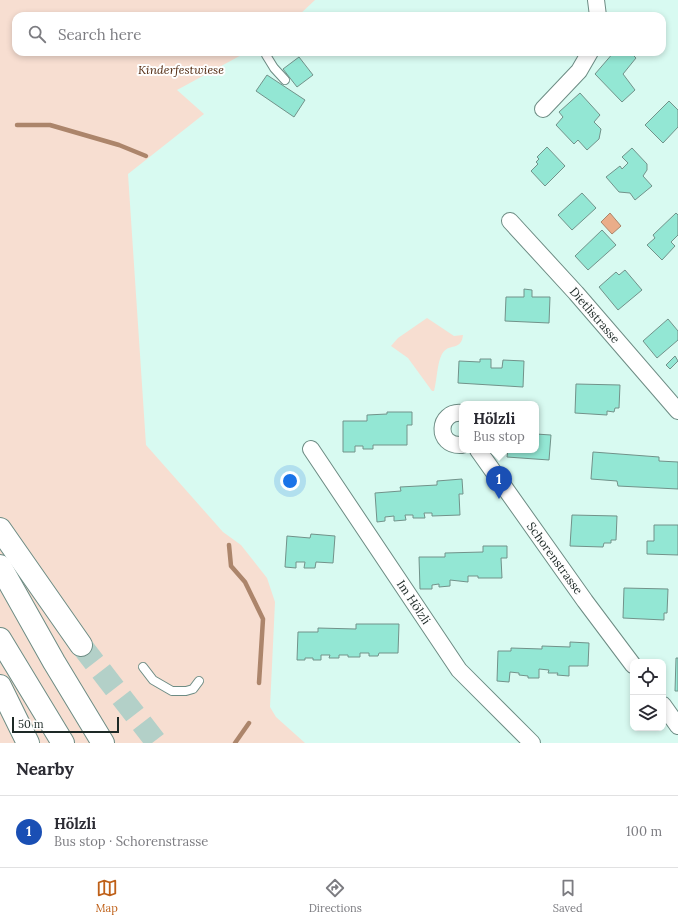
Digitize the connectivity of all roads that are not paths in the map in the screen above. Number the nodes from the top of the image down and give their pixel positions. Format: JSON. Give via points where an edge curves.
{"nodes":[{"id":1,"x":596,"y":0,"type":"edge"},
{"id":2,"x":598,"y":12,"type":"edge"},
{"id":3,"x":267,"y":56,"type":"edge"},
{"id":4,"x":588,"y":56,"type":"edge"},
{"id":5,"x":285,"y":80,"type":"dead end"},
{"id":6,"x":543,"y":110,"type":"dead end"},
{"id":7,"x":510,"y":221,"type":"dead end"},
{"id":8,"x":678,"y":411,"type":"edge"},
{"id":9,"x":459,"y":413,"type":"edge"},
{"id":10,"x":459,"y":445,"type":"edge"},
{"id":11,"x":310,"y":449,"type":"dead end"},
{"id":12,"x":480,"y":453,"type":"edge"},
{"id":13,"x":0,"y":529,"type":"edge"},
{"id":14,"x":0,"y":566,"type":"edge"},
{"id":15,"x":0,"y":639,"type":"edge"},
{"id":16,"x":81,"y":646,"type":"tunnel mouth"},
{"id":17,"x":630,"y":661,"type":"edge"},
{"id":18,"x":144,"y":667,"type":"dead end"},
{"id":19,"x":199,"y":682,"type":"dead end"},
{"id":20,"x":0,"y":686,"type":"edge"},
{"id":21,"x":666,"y":709,"type":"edge"},
{"id":22,"x":678,"y":726,"type":"edge"},
{"id":23,"x":28,"y":743,"type":"edge"},
{"id":24,"x":63,"y":743,"type":"edge"},
{"id":25,"x":103,"y":743,"type":"edge"},
{"id":26,"x":532,"y":743,"type":"edge"}],
"edges":[{"from":1,"to":2,"type":"street"},
{"from":3,"to":5,"type":"lane"},
{"from":4,"to":6,"type":"street","via":[[579,71]]},
{"from":7,"to":8,"type":"street","name":"Dietlistrasse"},
{"from":9,"to":10,"type":"street","via":[[448,416],[442,430],[447,440]]},
{"from":11,"to":26,"type":"street","name":"Im Hölzli","via":[[459,670]]},
{"from":12,"to":17,"type":"street","name":"Schorenstrasse"},
{"from":13,"to":16,"type":"highway"},
{"from":14,"to":25,"type":"highway"},
{"from":15,"to":24,"type":"highway"},
{"from":18,"to":19,"type":"lane","via":[[153,680],[172,691],[193,689]]},
{"from":20,"to":23,"type":"highway"},
{"from":21,"to":22,"type":"street"}]}
